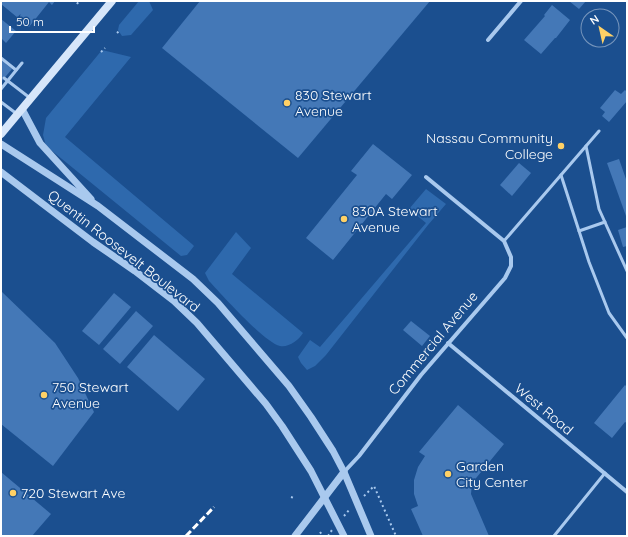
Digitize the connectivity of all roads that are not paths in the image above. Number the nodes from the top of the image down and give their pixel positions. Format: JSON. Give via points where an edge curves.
{"nodes":[{"id":1,"x":112,"y":1,"type":"edge"},
{"id":2,"x":521,"y":1,"type":"edge"},
{"id":3,"x":488,"y":40,"type":"dead end"},
{"id":4,"x":1,"y":58,"type":"edge"},
{"id":5,"x":22,"y":64,"type":"dead end"},
{"id":6,"x":16,"y":70,"type":"junction"},
{"id":7,"x":6,"y":80,"type":"junction"},
{"id":8,"x":1,"y":89,"type":"edge"},
{"id":9,"x":31,"y":99,"type":"junction"},
{"id":10,"x":1,"y":102,"type":"edge"},
{"id":11,"x":20,"y":112,"type":"junction"},
{"id":12,"x":599,"y":131,"type":"dead end"},
{"id":13,"x":1,"y":134,"type":"edge"},
{"id":14,"x":1,"y":144,"type":"edge"},
{"id":15,"x":586,"y":146,"type":"junction"},
{"id":16,"x":1,"y":172,"type":"edge"},
{"id":17,"x":561,"y":175,"type":"junction"},
{"id":18,"x":426,"y":176,"type":"dead end"},
{"id":19,"x":98,"y":206,"type":"junction"},
{"id":20,"x":605,"y":222,"type":"junction"},
{"id":21,"x":579,"y":231,"type":"junction"},
{"id":22,"x":504,"y":241,"type":"junction"},
{"id":23,"x":627,"y":271,"type":"edge"},
{"id":24,"x":627,"y":338,"type":"edge"},
{"id":25,"x":448,"y":343,"type":"junction"},
{"id":26,"x":344,"y":472,"type":"junction"},
{"id":27,"x":605,"y":473,"type":"junction"},
{"id":28,"x":627,"y":492,"type":"edge"},
{"id":29,"x":324,"y":499,"type":"junction"},
{"id":30,"x":295,"y":536,"type":"edge"},
{"id":31,"x":344,"y":536,"type":"edge"},
{"id":32,"x":371,"y":536,"type":"edge"},
{"id":33,"x":554,"y":536,"type":"edge"}],
"edges":[{"from":1,"to":9,"type":"main road"},
{"from":2,"to":3,"type":"street"},
{"from":4,"to":6,"type":"lane"},
{"from":5,"to":6,"type":"lane"},
{"from":6,"to":7,"type":"lane"},
{"from":7,"to":8,"type":"lane"},
{"from":7,"to":9,"type":"lane"},
{"from":9,"to":11,"type":"main road"},
{"from":10,"to":11,"type":"lane"},
{"from":11,"to":13,"type":"main road"},
{"from":11,"to":19,"type":"street","via":[[40,143]]},
{"from":12,"to":15,"type":"lane"},
{"from":14,"to":19,"type":"street","name":"Quentin Roosevelt Boulevard"},
{"from":15,"to":17,"type":"lane"},
{"from":15,"to":20,"type":"lane","via":[[599,209]]},
{"from":16,"to":29,"type":"street","name":"Quentin Roosevelt Boulevard","via":[[174,301],[197,323],[276,418],[311,471]]},
{"from":17,"to":21,"type":"lane"},
{"from":17,"to":22,"type":"lane"},
{"from":18,"to":22,"type":"street","name":"Commercial Avenue"},
{"from":19,"to":26,"type":"street","name":"Quentin Roosevelt Boulevard","via":[[193,279],[218,303],[289,386],[333,451]]},
{"from":20,"to":21,"type":"lane"},
{"from":20,"to":23,"type":"lane"},
{"from":21,"to":24,"type":"lane","via":[[609,313]]},
{"from":22,"to":25,"type":"street","name":"Commercial Avenue","via":[[511,257],[511,266],[505,278]]},
{"from":25,"to":26,"type":"street","name":"Commercial Avenue"},
{"from":25,"to":27,"type":"street","name":"West Road"},
{"from":26,"to":29,"type":"street","name":"Commercial Avenue"},
{"from":26,"to":32,"type":"street","name":"Quentin Roosevelt Boulevard"},
{"from":27,"to":28,"type":"street","name":"West Road"},
{"from":27,"to":33,"type":"lane"},
{"from":29,"to":30,"type":"street","name":"Commercial Avenue"},
{"from":29,"to":31,"type":"street","name":"Quentin Roosevelt Boulevard"}]}
